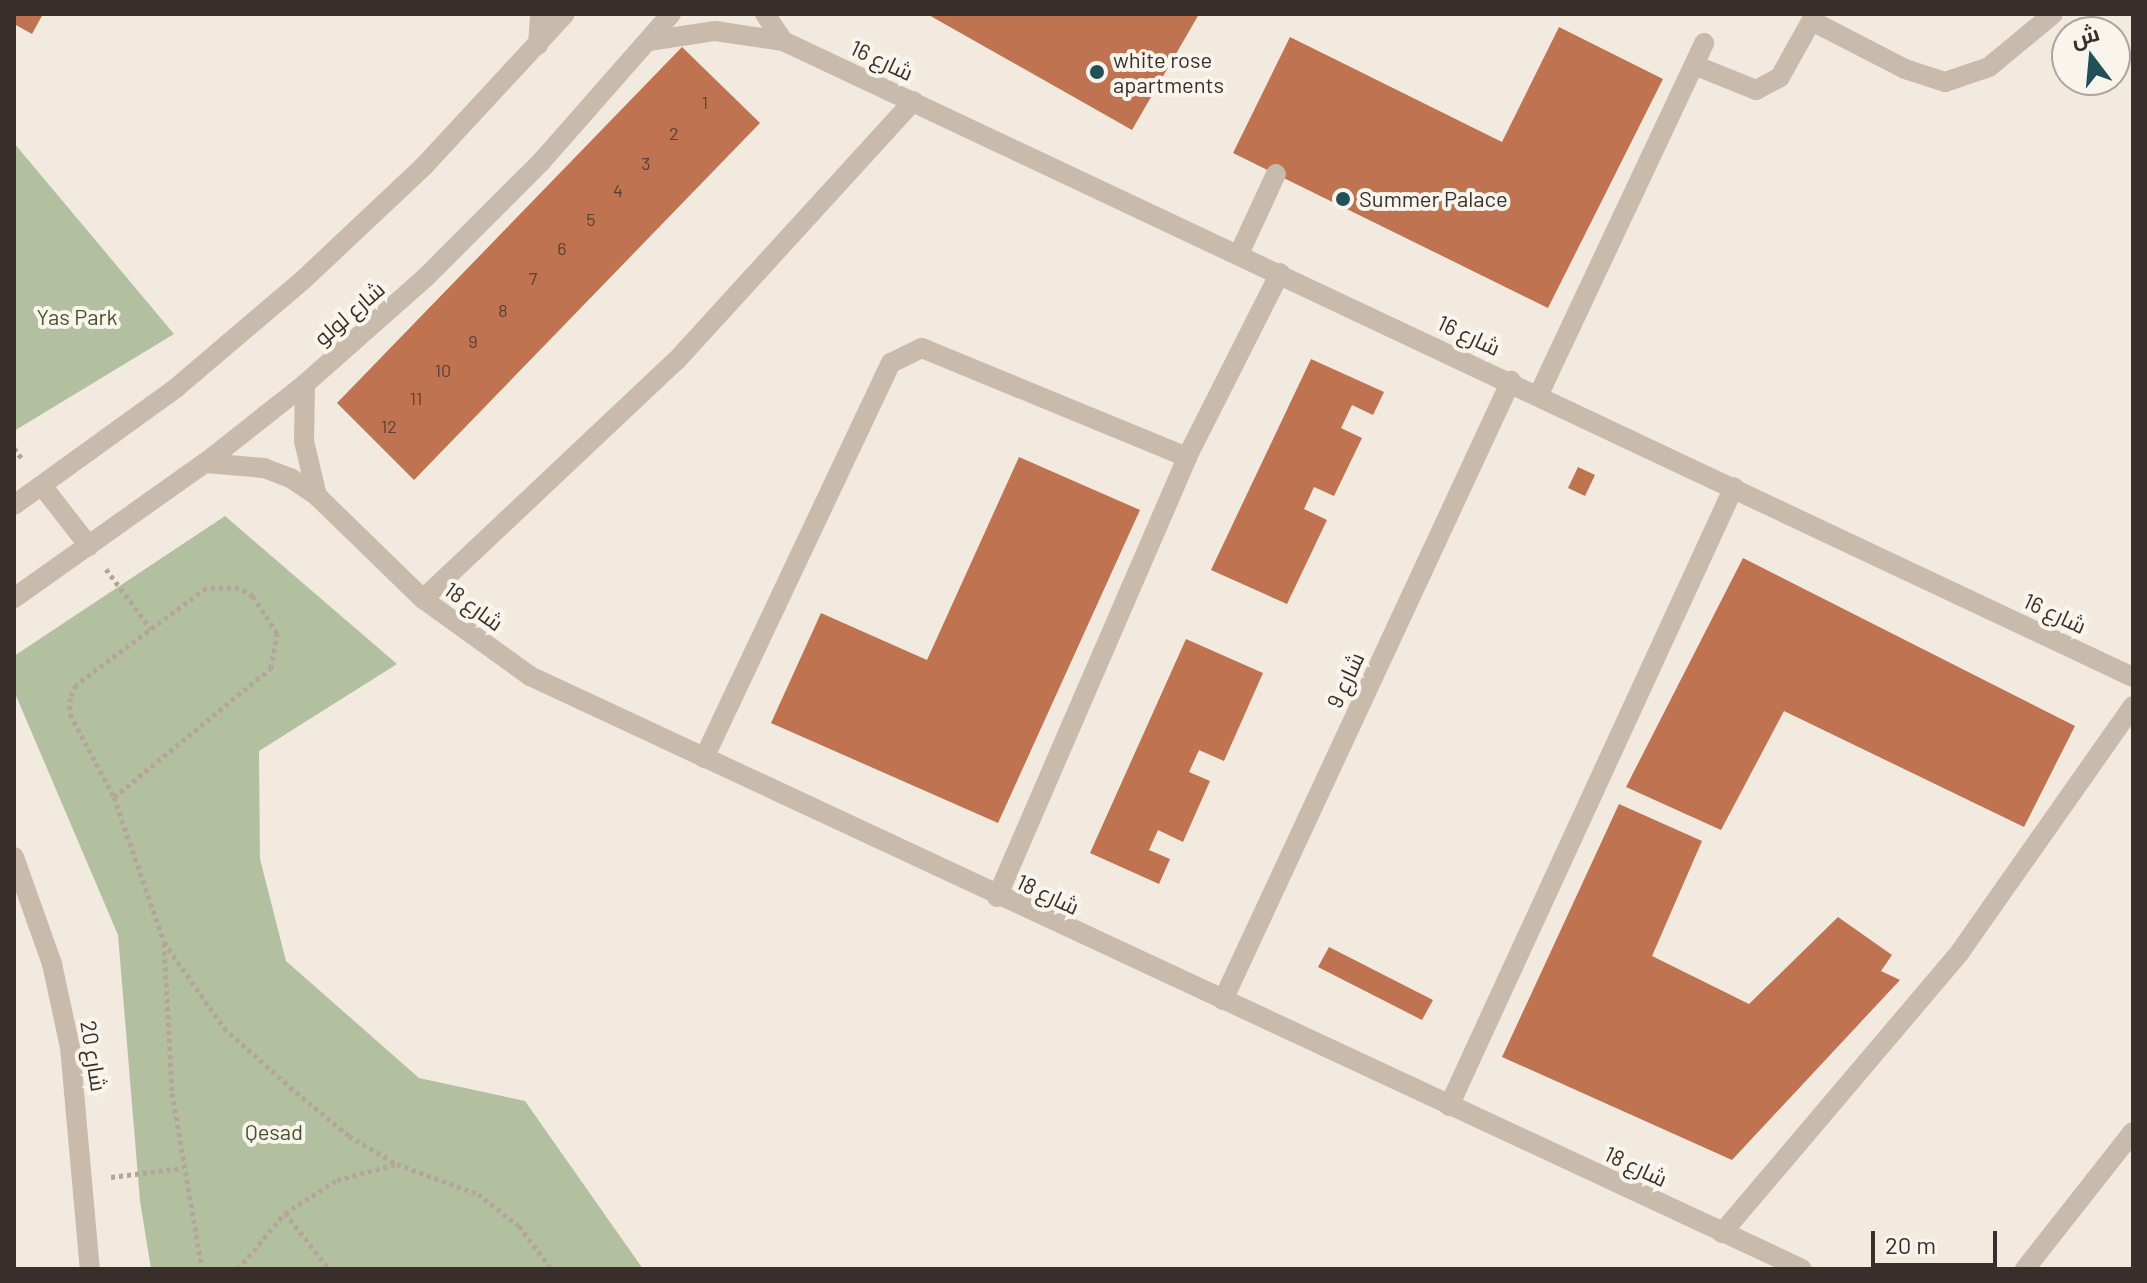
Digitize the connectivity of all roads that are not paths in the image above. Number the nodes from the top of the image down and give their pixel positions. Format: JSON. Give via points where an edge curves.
{"nodes":[{"id":1,"x":540,"y":14,"type":"edge"},
{"id":2,"x":565,"y":14,"type":"edge"},
{"id":3,"x":671,"y":14,"type":"edge"},
{"id":4,"x":765,"y":14,"type":"edge"},
{"id":5,"x":2053,"y":14,"type":"edge"},
{"id":6,"x":1814,"y":17,"type":"edge"},
{"id":7,"x":649,"y":41,"type":"junction"},
{"id":8,"x":783,"y":41,"type":"junction"},
{"id":9,"x":1704,"y":43,"type":"dead end"},
{"id":10,"x":538,"y":45,"type":"junction"},
{"id":11,"x":1694,"y":65,"type":"junction"},
{"id":12,"x":913,"y":101,"type":"junction"},
{"id":13,"x":1276,"y":174,"type":"dead end"},
{"id":14,"x":1239,"y":254,"type":"junction"},
{"id":15,"x":1280,"y":273,"type":"junction"},
{"id":16,"x":1511,"y":381,"type":"junction"},
{"id":17,"x":305,"y":384,"type":"junction"},
{"id":18,"x":1539,"y":394,"type":"junction"},
{"id":19,"x":1187,"y":457,"type":"junction"},
{"id":20,"x":205,"y":463,"type":"junction"},
{"id":21,"x":43,"y":487,"type":"junction"},
{"id":22,"x":1734,"y":487,"type":"junction"},
{"id":23,"x":317,"y":496,"type":"junction"},
{"id":24,"x":14,"y":505,"type":"edge"},
{"id":25,"x":89,"y":546,"type":"junction"},
{"id":26,"x":14,"y":598,"type":"edge"},
{"id":27,"x":423,"y":599,"type":"junction"},
{"id":28,"x":2133,"y":677,"type":"edge"},
{"id":29,"x":2133,"y":706,"type":"edge"},
{"id":30,"x":704,"y":758,"type":"junction"},
{"id":31,"x":14,"y":857,"type":"edge"},
{"id":32,"x":20,"y":885,"type":"edge"},
{"id":33,"x":997,"y":897,"type":"junction"},
{"id":34,"x":1223,"y":1000,"type":"junction"},
{"id":35,"x":1449,"y":1106,"type":"junction"},
{"id":36,"x":2133,"y":1132,"type":"edge"},
{"id":37,"x":1722,"y":1233,"type":"junction"},
{"id":38,"x":90,"y":1269,"type":"edge"},
{"id":39,"x":1802,"y":1269,"type":"edge"},
{"id":40,"x":2025,"y":1269,"type":"edge"}],
"edges":[{"from":1,"to":10,"type":"street"},
{"from":2,"to":10,"type":"street"},
{"from":3,"to":7,"type":"street","name":"شارع لولو"},
{"from":4,"to":8,"type":"street"},
{"from":5,"to":6,"type":"street","via":[[1989,67],[1945,82],[1905,69]]},
{"from":6,"to":11,"type":"street","via":[[1780,77],[1756,90]]},
{"from":7,"to":8,"type":"street","name":"شارع 16","via":[[715,31]]},
{"from":7,"to":17,"type":"street","name":"شارع لولو","via":[[541,162],[426,277]]},
{"from":8,"to":12,"type":"street","name":"شارع 16"},
{"from":9,"to":11,"type":"street"},
{"from":10,"to":21,"type":"street","via":[[424,166],[303,280],[176,388]]},
{"from":11,"to":18,"type":"street"},
{"from":12,"to":14,"type":"street","name":"شارع 16"},
{"from":12,"to":27,"type":"street","via":[[676,361]]},
{"from":13,"to":14,"type":"street"},
{"from":14,"to":15,"type":"street","name":"شارع 16"},
{"from":15,"to":16,"type":"street","name":"شارع 16"},
{"from":15,"to":19,"type":"street"},
{"from":16,"to":18,"type":"street","name":"شارع 16"},
{"from":16,"to":34,"type":"street","name":"شارع 9"},
{"from":17,"to":20,"type":"street","name":"شارع لولو"},
{"from":17,"to":23,"type":"street","via":[[304,441]]},
{"from":18,"to":22,"type":"street","name":"شارع 16"},
{"from":19,"to":30,"type":"street","via":[[922,348],[891,363]]},
{"from":19,"to":33,"type":"street"},
{"from":20,"to":23,"type":"street","name":"شارع 18","via":[[264,468]]},
{"from":20,"to":25,"type":"street","name":"شارع لولو"},
{"from":21,"to":24,"type":"street"},
{"from":21,"to":25,"type":"street"},
{"from":22,"to":28,"type":"street","name":"شارع 16"},
{"from":22,"to":35,"type":"street"},
{"from":23,"to":27,"type":"street","name":"شارع 18"},
{"from":25,"to":26,"type":"street","name":"شارع لولو"},
{"from":27,"to":30,"type":"street","name":"شارع 18","via":[[530,676]]},
{"from":29,"to":37,"type":"street","via":[[1960,952]]},
{"from":30,"to":33,"type":"street","name":"شارع 18"},
{"from":31,"to":32,"type":"street","name":"شارع 20"},
{"from":32,"to":38,"type":"street","name":"شارع 20","via":[[52,964],[70,1047]]},
{"from":33,"to":34,"type":"street","name":"شارع 18"},
{"from":34,"to":35,"type":"street","name":"شارع 18"},
{"from":35,"to":37,"type":"street","name":"شارع 18"},
{"from":36,"to":40,"type":"street"},
{"from":37,"to":39,"type":"street","name":"شارع 18"}]}
